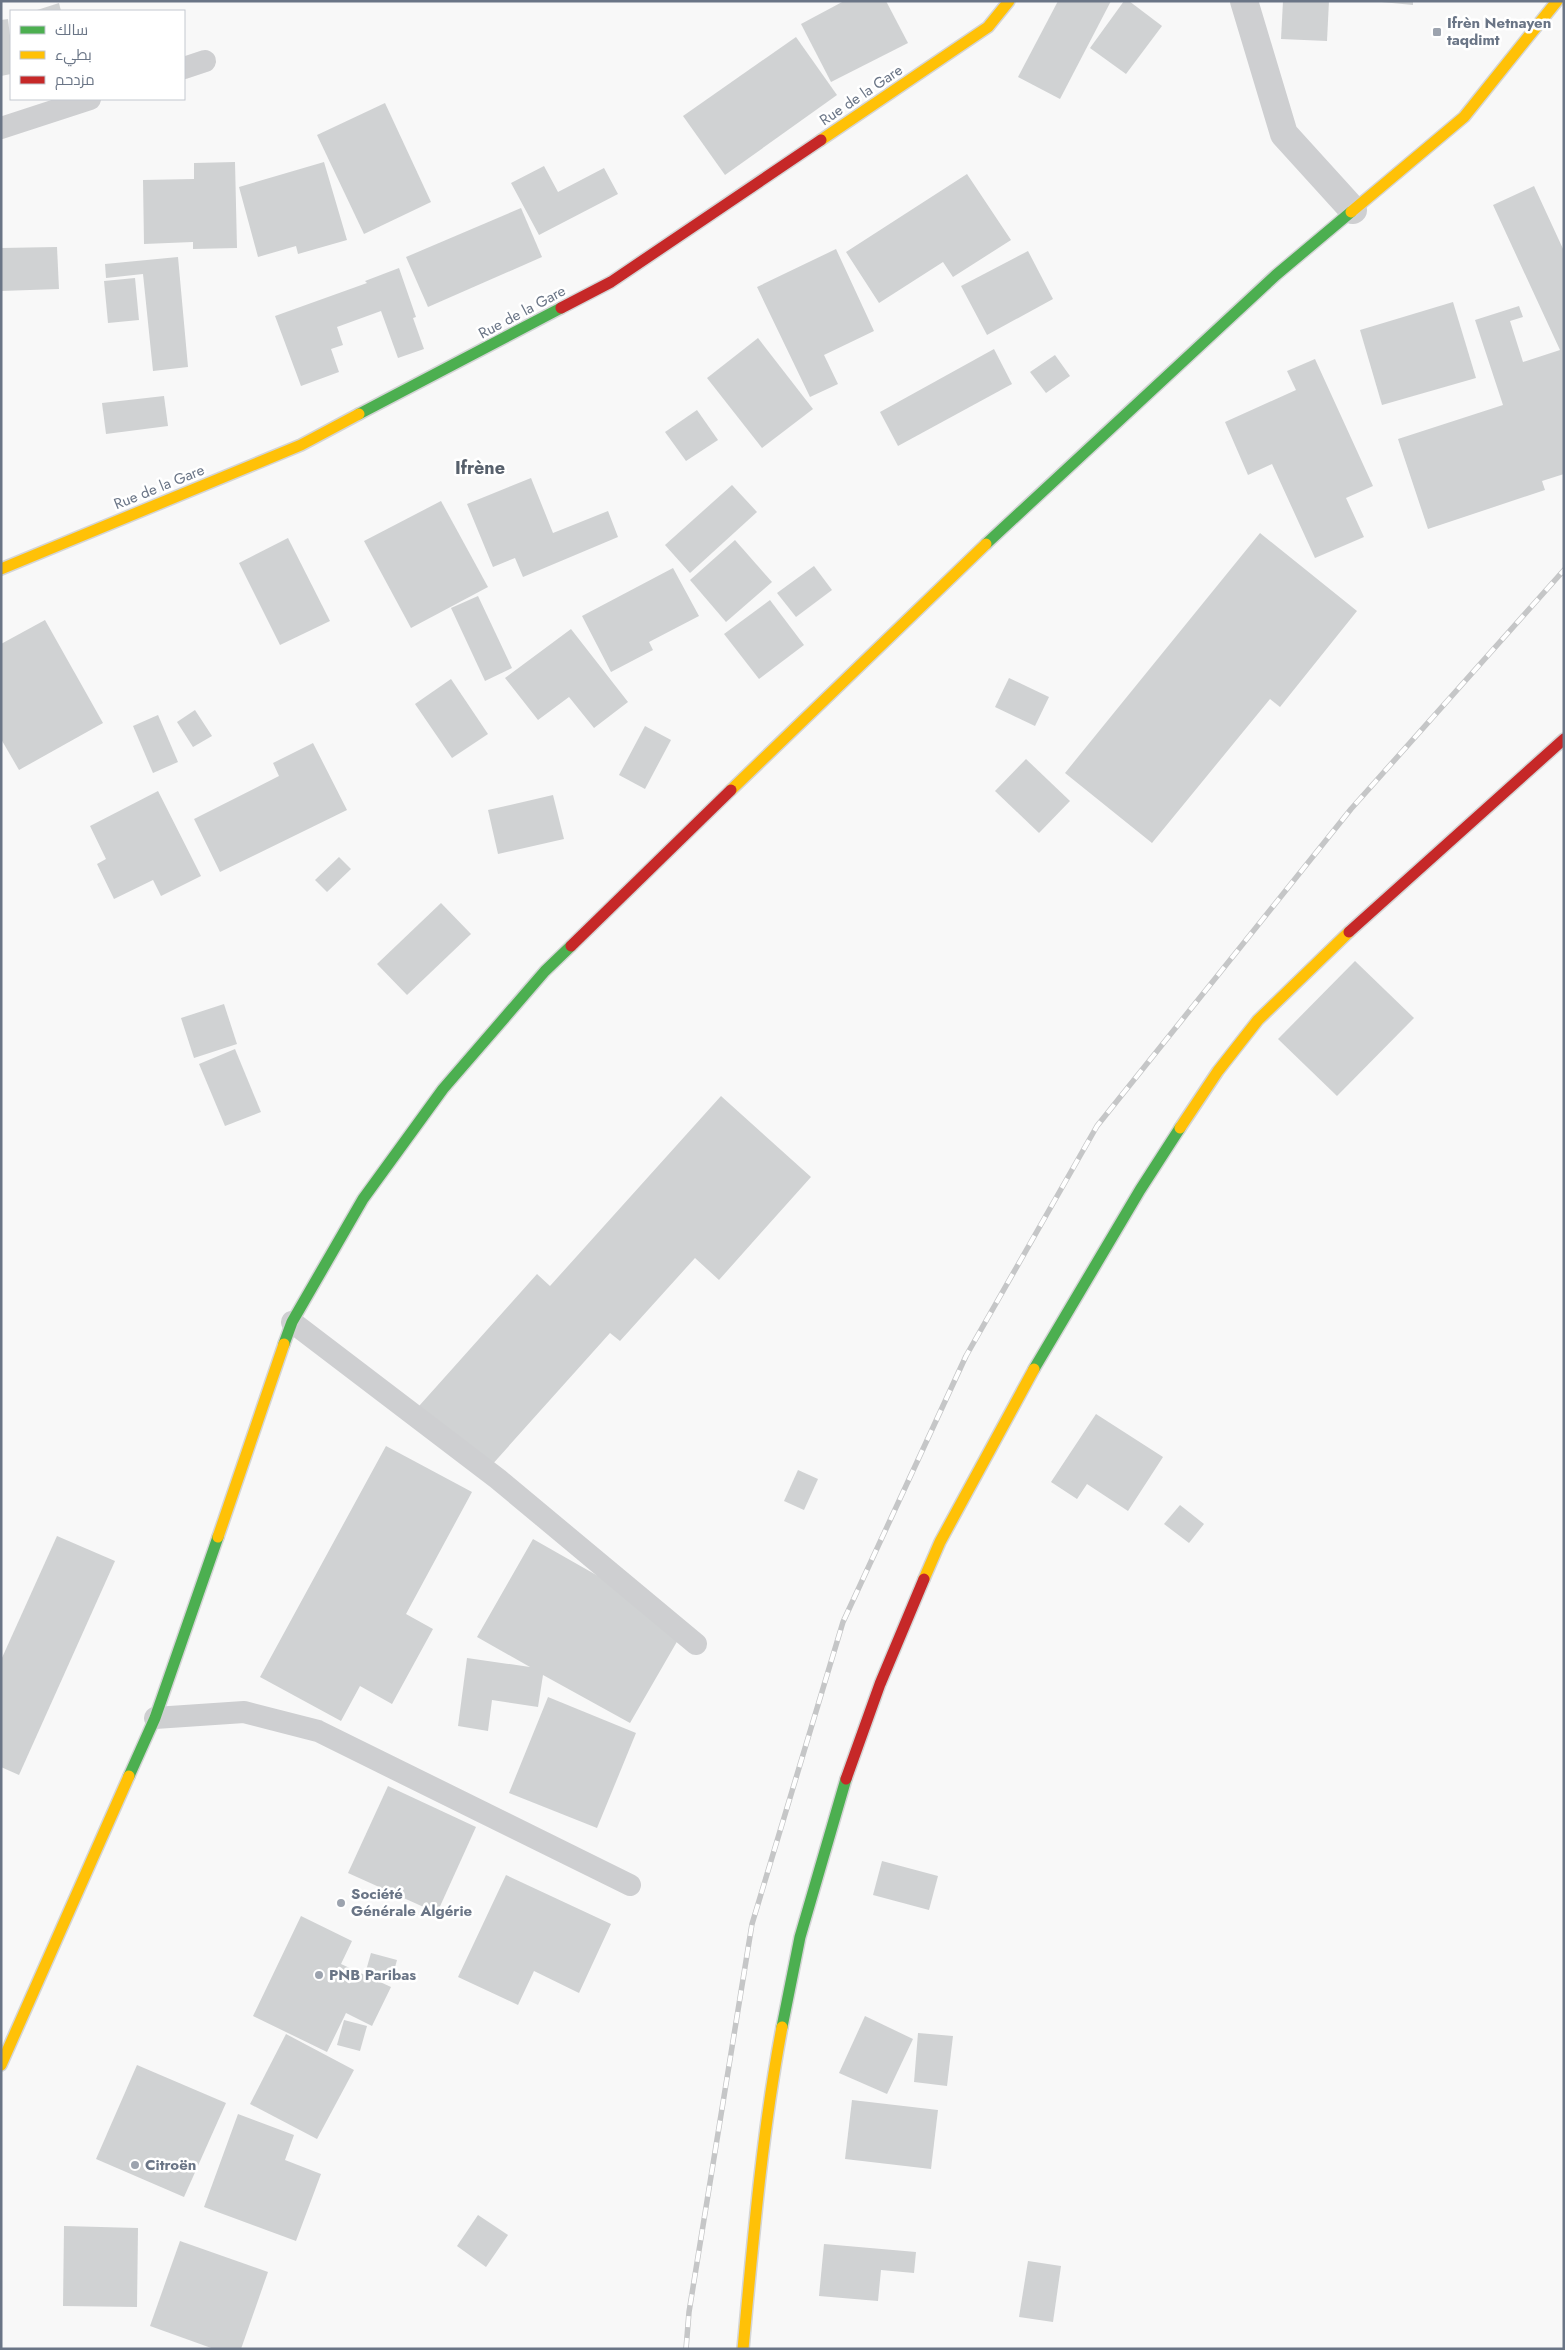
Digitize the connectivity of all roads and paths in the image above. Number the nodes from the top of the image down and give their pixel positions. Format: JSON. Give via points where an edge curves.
{"nodes":[{"id":1,"x":1009,"y":1,"type":"edge"},
{"id":2,"x":1244,"y":1,"type":"edge"},
{"id":3,"x":1557,"y":1,"type":"edge"},
{"id":4,"x":205,"y":61,"type":"dead end"},
{"id":5,"x":185,"y":68,"type":"edge"},
{"id":6,"x":87,"y":100,"type":"edge"},
{"id":7,"x":1,"y":128,"type":"edge"},
{"id":8,"x":1353,"y":210,"type":"junction"},
{"id":9,"x":1,"y":569,"type":"edge"},
{"id":10,"x":1564,"y":739,"type":"edge"},
{"id":11,"x":292,"y":1322,"type":"junction"},
{"id":12,"x":696,"y":1644,"type":"dead end"},
{"id":13,"x":155,"y":1718,"type":"junction"},
{"id":14,"x":630,"y":1885,"type":"dead end"},
{"id":15,"x":1,"y":2065,"type":"edge"},
{"id":16,"x":743,"y":2349,"type":"edge"}],
"edges":[{"from":1,"to":9,"type":"main road","name":"Rue de la Gare","via":[[988,27],[612,282],[301,445]]},
{"from":2,"to":8,"type":"street","via":[[1284,134]]},
{"from":3,"to":8,"type":"main road","via":[[1464,117]]},
{"from":4,"to":5,"type":"lane"},
{"from":6,"to":7,"type":"lane"},
{"from":8,"to":11,"type":"main road","via":[[1276,275],[938,588],[545,971],[443,1089],[369,1192]]},
{"from":10,"to":16,"type":"main road","via":[[1352,928],[1258,1020],[1218,1071],[1140,1190],[1041,1356],[940,1542],[880,1684],[842,1790],[800,1937],[772,2081]]},
{"from":11,"to":12,"type":"lane","via":[[498,1479]]},
{"from":11,"to":13,"type":"main road"},
{"from":13,"to":14,"type":"lane","via":[[244,1712],[318,1731]]},
{"from":13,"to":15,"type":"main road"}]}
